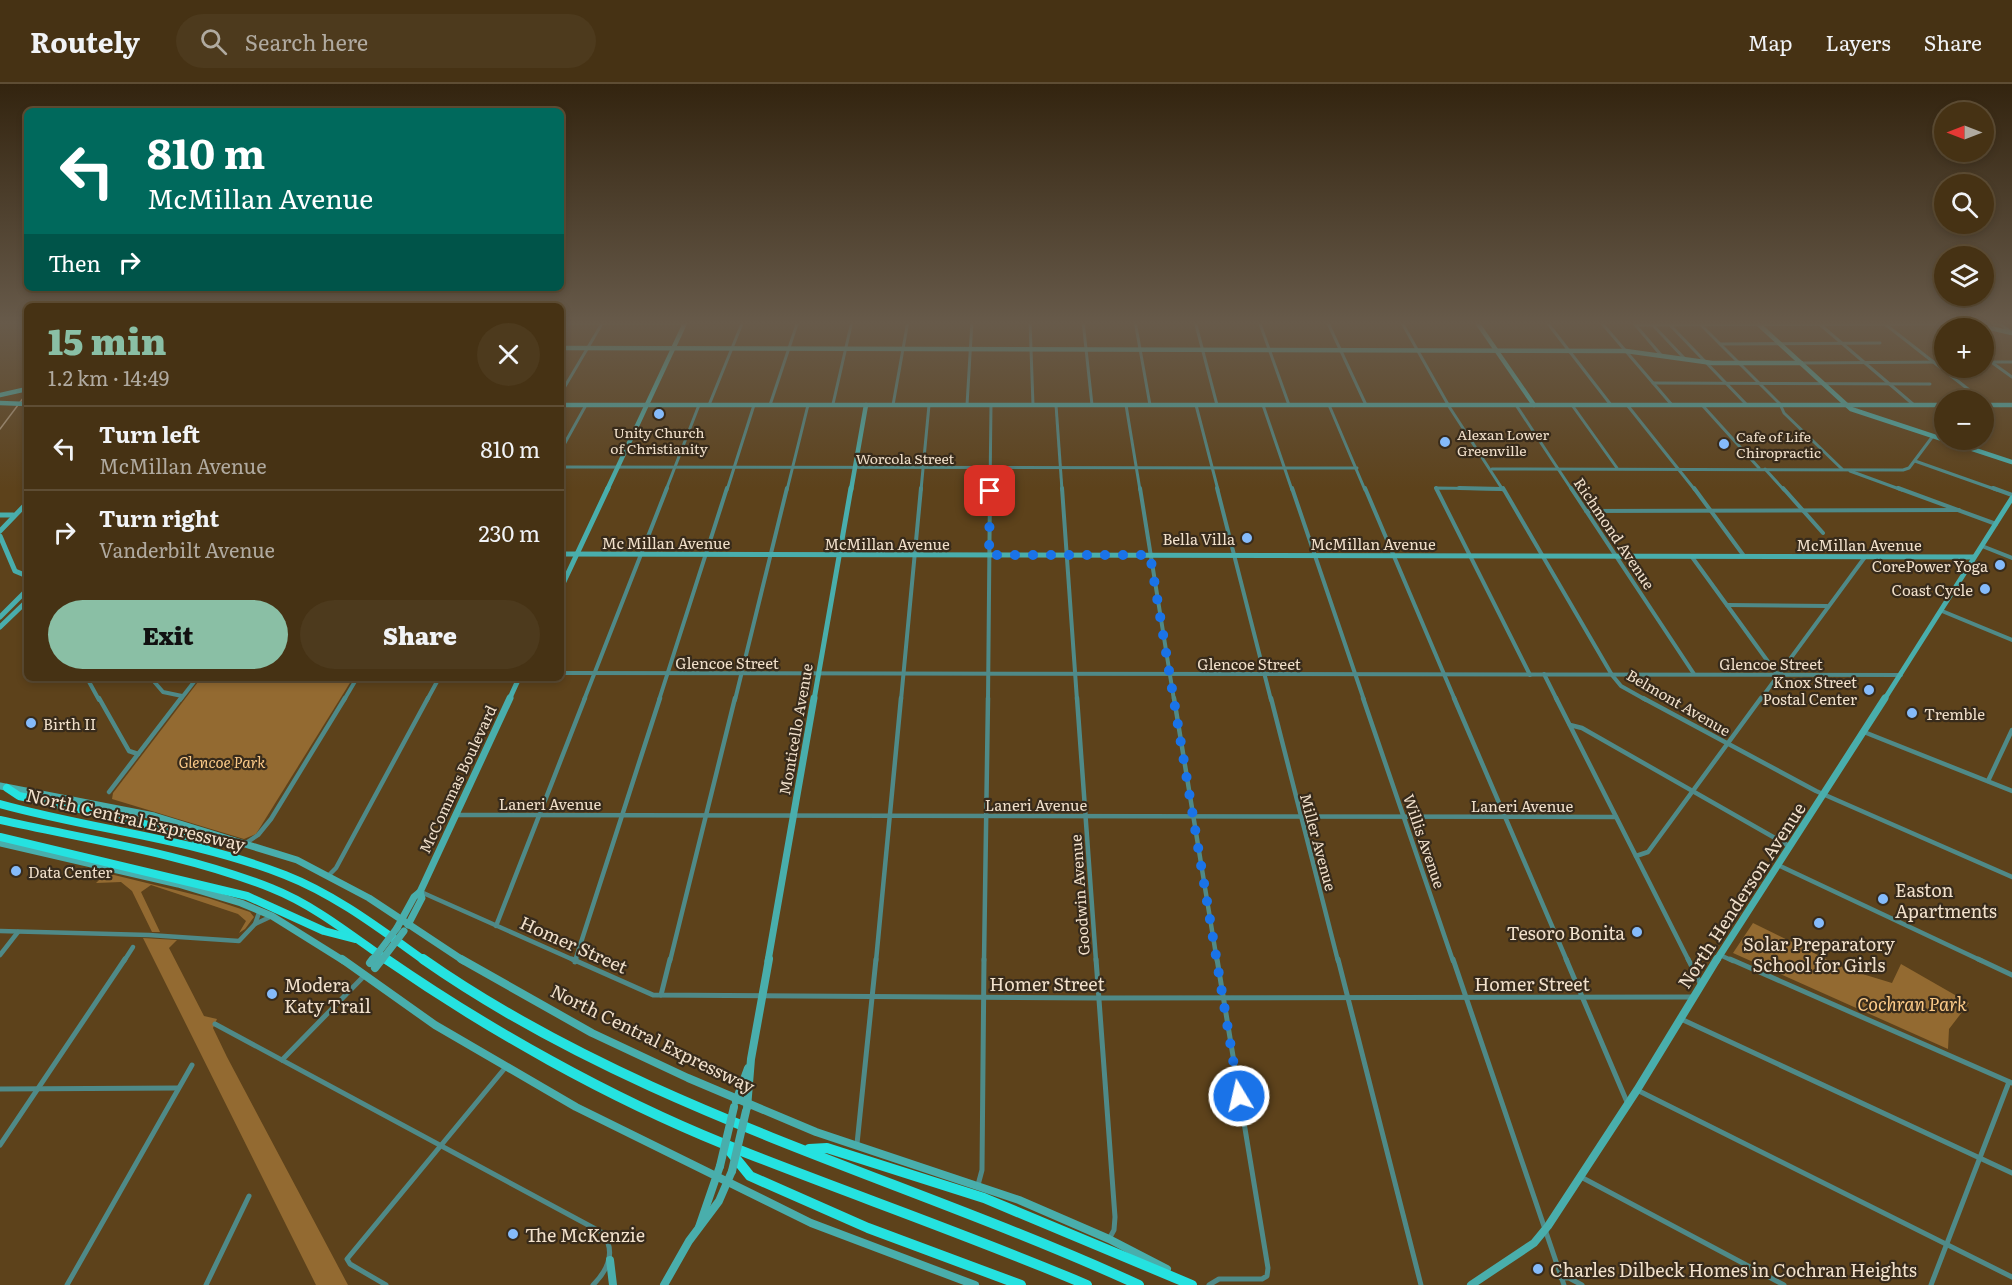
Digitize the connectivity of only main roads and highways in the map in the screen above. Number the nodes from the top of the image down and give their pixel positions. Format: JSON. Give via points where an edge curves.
{"nodes":[{"id":1,"x":4,"y":787,"type":"edge"},
{"id":2,"x":0,"y":804,"type":"edge"},
{"id":3,"x":0,"y":820,"type":"edge"},
{"id":4,"x":0,"y":837,"type":"edge"},
{"id":5,"x":209,"y":851,"type":"junction"},
{"id":6,"x":359,"y":940,"type":"junction"},
{"id":7,"x":722,"y":1143,"type":"junction"},
{"id":8,"x":804,"y":1149,"type":"junction"},
{"id":9,"x":1021,"y":1285,"type":"edge"},
{"id":10,"x":1087,"y":1285,"type":"edge"},
{"id":11,"x":1139,"y":1285,"type":"edge"},
{"id":12,"x":1192,"y":1285,"type":"edge"}],
"edges":[{"from":1,"to":5,"type":"highway","via":[[19,796],[193,838]]},
{"from":2,"to":5,"type":"highway","name":"North Central Expressway"},
{"from":3,"to":6,"type":"highway","name":"North Central Expressway","via":[[238,876],[305,905]]},
{"from":4,"to":6,"type":"highway","via":[[247,896],[324,931]]},
{"from":5,"to":8,"type":"highway","name":"North Central Expressway","via":[[285,875],[317,890],[466,989],[620,1073]]},
{"from":6,"to":7,"type":"highway","name":"North Central Expressway","via":[[447,1000],[530,1049]]},
{"from":7,"to":9,"type":"highway","via":[[750,1176],[868,1228]]},
{"from":7,"to":10,"type":"highway","name":"North Central Expressway"},
{"from":8,"to":11,"type":"highway","name":"North Central Expressway","via":[[1040,1239]]},
{"from":8,"to":12,"type":"highway","via":[[827,1148],[948,1185]]}]}
